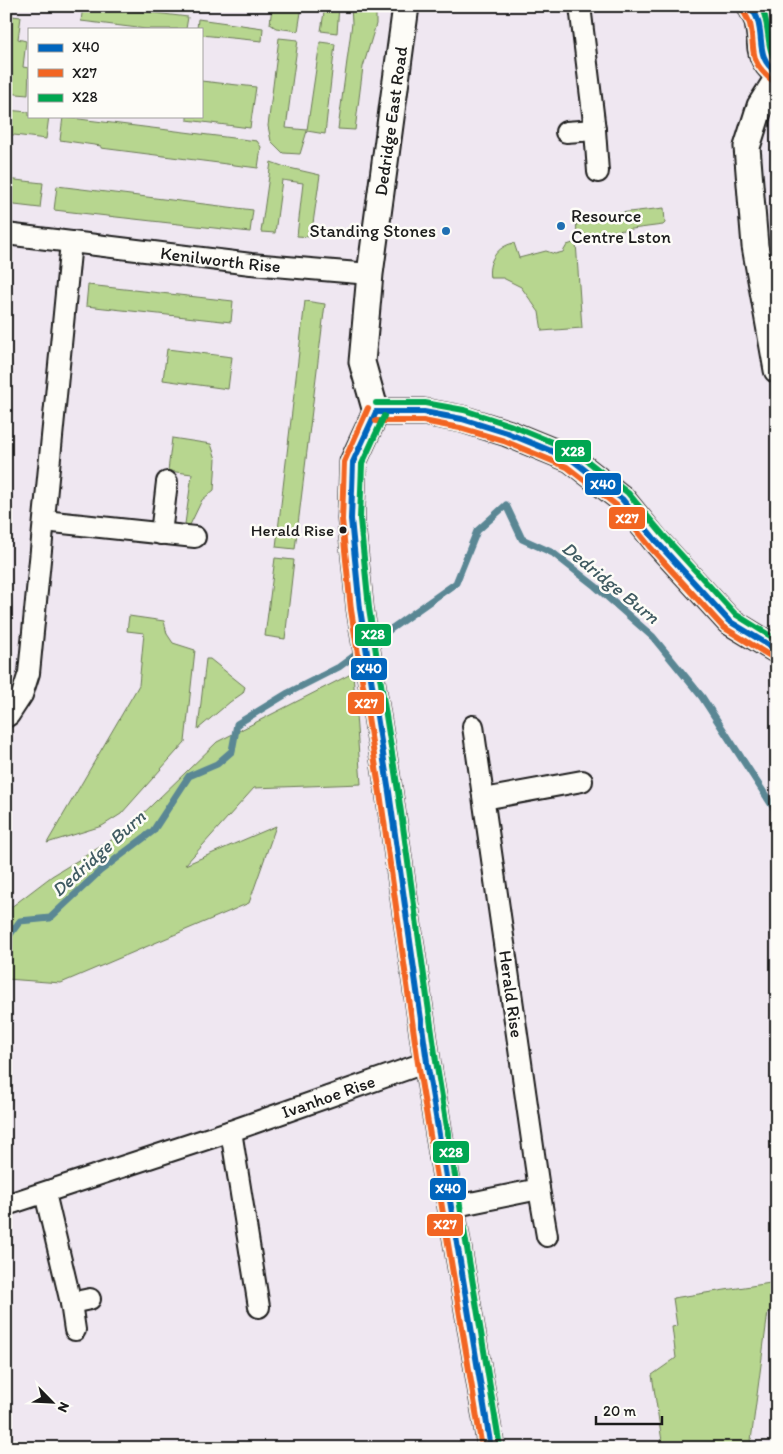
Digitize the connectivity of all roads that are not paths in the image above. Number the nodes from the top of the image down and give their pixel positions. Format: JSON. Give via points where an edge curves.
{"nodes":[{"id":1,"x":406,"y":6,"type":"edge"},
{"id":2,"x":580,"y":6,"type":"edge"},
{"id":3,"x":751,"y":6,"type":"edge"},
{"id":4,"x":777,"y":16,"type":"edge"},
{"id":5,"x":760,"y":36,"type":"junction"},
{"id":6,"x":777,"y":73,"type":"edge"},
{"id":7,"x":777,"y":79,"type":"edge"},
{"id":8,"x":595,"y":130,"type":"junction"},
{"id":9,"x":566,"y":132,"type":"dead end"},
{"id":10,"x":598,"y":172,"type":"dead end"},
{"id":11,"x":6,"y":234,"type":"edge"},
{"id":12,"x":71,"y":242,"type":"junction"},
{"id":13,"x":370,"y":274,"type":"junction"},
{"id":14,"x":777,"y":370,"type":"edge"},
{"id":15,"x":376,"y":412,"type":"junction"},
{"id":16,"x":166,"y":482,"type":"dead end"},
{"id":17,"x":44,"y":521,"type":"junction"},
{"id":18,"x":161,"y":534,"type":"junction"},
{"id":19,"x":195,"y":538,"type":"dead end"},
{"id":20,"x":777,"y":650,"type":"edge"},
{"id":21,"x":6,"y":717,"type":"edge"},
{"id":22,"x":473,"y":726,"type":"dead end"},
{"id":23,"x":582,"y":781,"type":"dead end"},
{"id":24,"x":484,"y":799,"type":"junction"},
{"id":25,"x":426,"y":1062,"type":"junction"},
{"id":26,"x":231,"y":1132,"type":"junction"},
{"id":27,"x":539,"y":1189,"type":"junction"},
{"id":28,"x":45,"y":1193,"type":"junction"},
{"id":29,"x":6,"y":1206,"type":"edge"},
{"id":30,"x":451,"y":1208,"type":"junction"},
{"id":31,"x":547,"y":1236,"type":"dead end"},
{"id":32,"x":259,"y":1307,"type":"dead end"},
{"id":33,"x":75,"y":1330,"type":"dead end"},
{"id":34,"x":492,"y":1448,"type":"edge"}],
"edges":[{"from":1,"to":13,"type":"street","name":"Dedridge East Road"},
{"from":2,"to":8,"type":"street"},
{"from":3,"to":5,"type":"street","via":[[758,20]]},
{"from":4,"to":5,"type":"street","via":[[765,26]]},
{"from":5,"to":6,"type":"street","via":[[763,59]]},
{"from":7,"to":14,"type":"street","via":[[760,106],[747,147],[755,246]]},
{"from":8,"to":9,"type":"street"},
{"from":8,"to":10,"type":"street"},
{"from":11,"to":12,"type":"street","name":"Kenilworth Rise"},
{"from":12,"to":13,"type":"street","name":"Kenilworth Rise","via":[[251,264]]},
{"from":12,"to":17,"type":"street"},
{"from":13,"to":15,"type":"street","name":"Dedridge East Road","via":[[362,362]]},
{"from":15,"to":20,"type":"street","via":[[424,412],[462,418],[572,459],[622,499],[656,542],[729,621]]},
{"from":15,"to":25,"type":"street","via":[[353,462],[351,519],[360,609]]},
{"from":16,"to":18,"type":"street"},
{"from":17,"to":18,"type":"street"},
{"from":17,"to":21,"type":"street","via":[[29,673],[22,695]]},
{"from":18,"to":19,"type":"street"},
{"from":22,"to":24,"type":"street","name":"Herald Rise"},
{"from":23,"to":24,"type":"street"},
{"from":24,"to":27,"type":"street","name":"Herald Rise"},
{"from":25,"to":26,"type":"street","name":"Ivanhoe Rise"},
{"from":25,"to":30,"type":"street"},
{"from":26,"to":28,"type":"street","name":"Ivanhoe Rise"},
{"from":26,"to":32,"type":"street"},
{"from":27,"to":30,"type":"street"},
{"from":27,"to":31,"type":"street","name":"Herald Rise"},
{"from":28,"to":29,"type":"street","name":"Ivanhoe Rise"},
{"from":28,"to":33,"type":"street","via":[[81,1301]]},
{"from":30,"to":34,"type":"street"}]}
